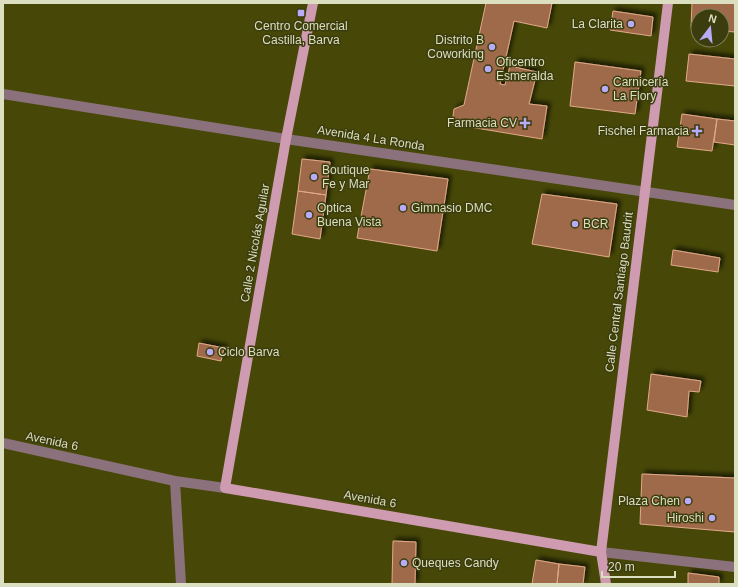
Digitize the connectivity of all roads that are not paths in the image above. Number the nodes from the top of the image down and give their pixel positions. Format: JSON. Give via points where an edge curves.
{"nodes":[{"id":1,"x":313,"y":3,"type":"edge"},
{"id":2,"x":668,"y":3,"type":"edge"},
{"id":3,"x":3,"y":94,"type":"edge"},
{"id":4,"x":286,"y":138,"type":"junction"},
{"id":5,"x":644,"y":192,"type":"junction"},
{"id":6,"x":735,"y":205,"type":"edge"},
{"id":7,"x":3,"y":443,"type":"edge"},
{"id":8,"x":175,"y":481,"type":"junction"},
{"id":9,"x":225,"y":488,"type":"junction"},
{"id":10,"x":601,"y":552,"type":"junction"},
{"id":11,"x":735,"y":566,"type":"edge"},
{"id":12,"x":181,"y":584,"type":"edge"},
{"id":13,"x":606,"y":584,"type":"edge"}],
"edges":[{"from":1,"to":4,"type":"main road","name":"Calle 2 Nicolás Aguilar"},
{"from":2,"to":5,"type":"main road","name":"Calle Central Santiago Baudrit"},
{"from":3,"to":4,"type":"street","name":"Avenida 4 La Ronda"},
{"from":4,"to":5,"type":"street","name":"Avenida 4 La Ronda"},
{"from":4,"to":9,"type":"main road","name":"Calle 2 Nicolás Aguilar"},
{"from":5,"to":6,"type":"street","name":"Avenida 4 La Ronda"},
{"from":5,"to":10,"type":"main road","name":"Calle Central Santiago Baudrit"},
{"from":7,"to":8,"type":"street","name":"Avenida 6"},
{"from":8,"to":9,"type":"street","name":"Avenida 6"},
{"from":8,"to":12,"type":"street"},
{"from":9,"to":10,"type":"main road","name":"Avenida 6"},
{"from":10,"to":11,"type":"street","name":"Avenida 6"},
{"from":10,"to":13,"type":"main road","name":"Calle Central Santiago Baudrit"}]}
